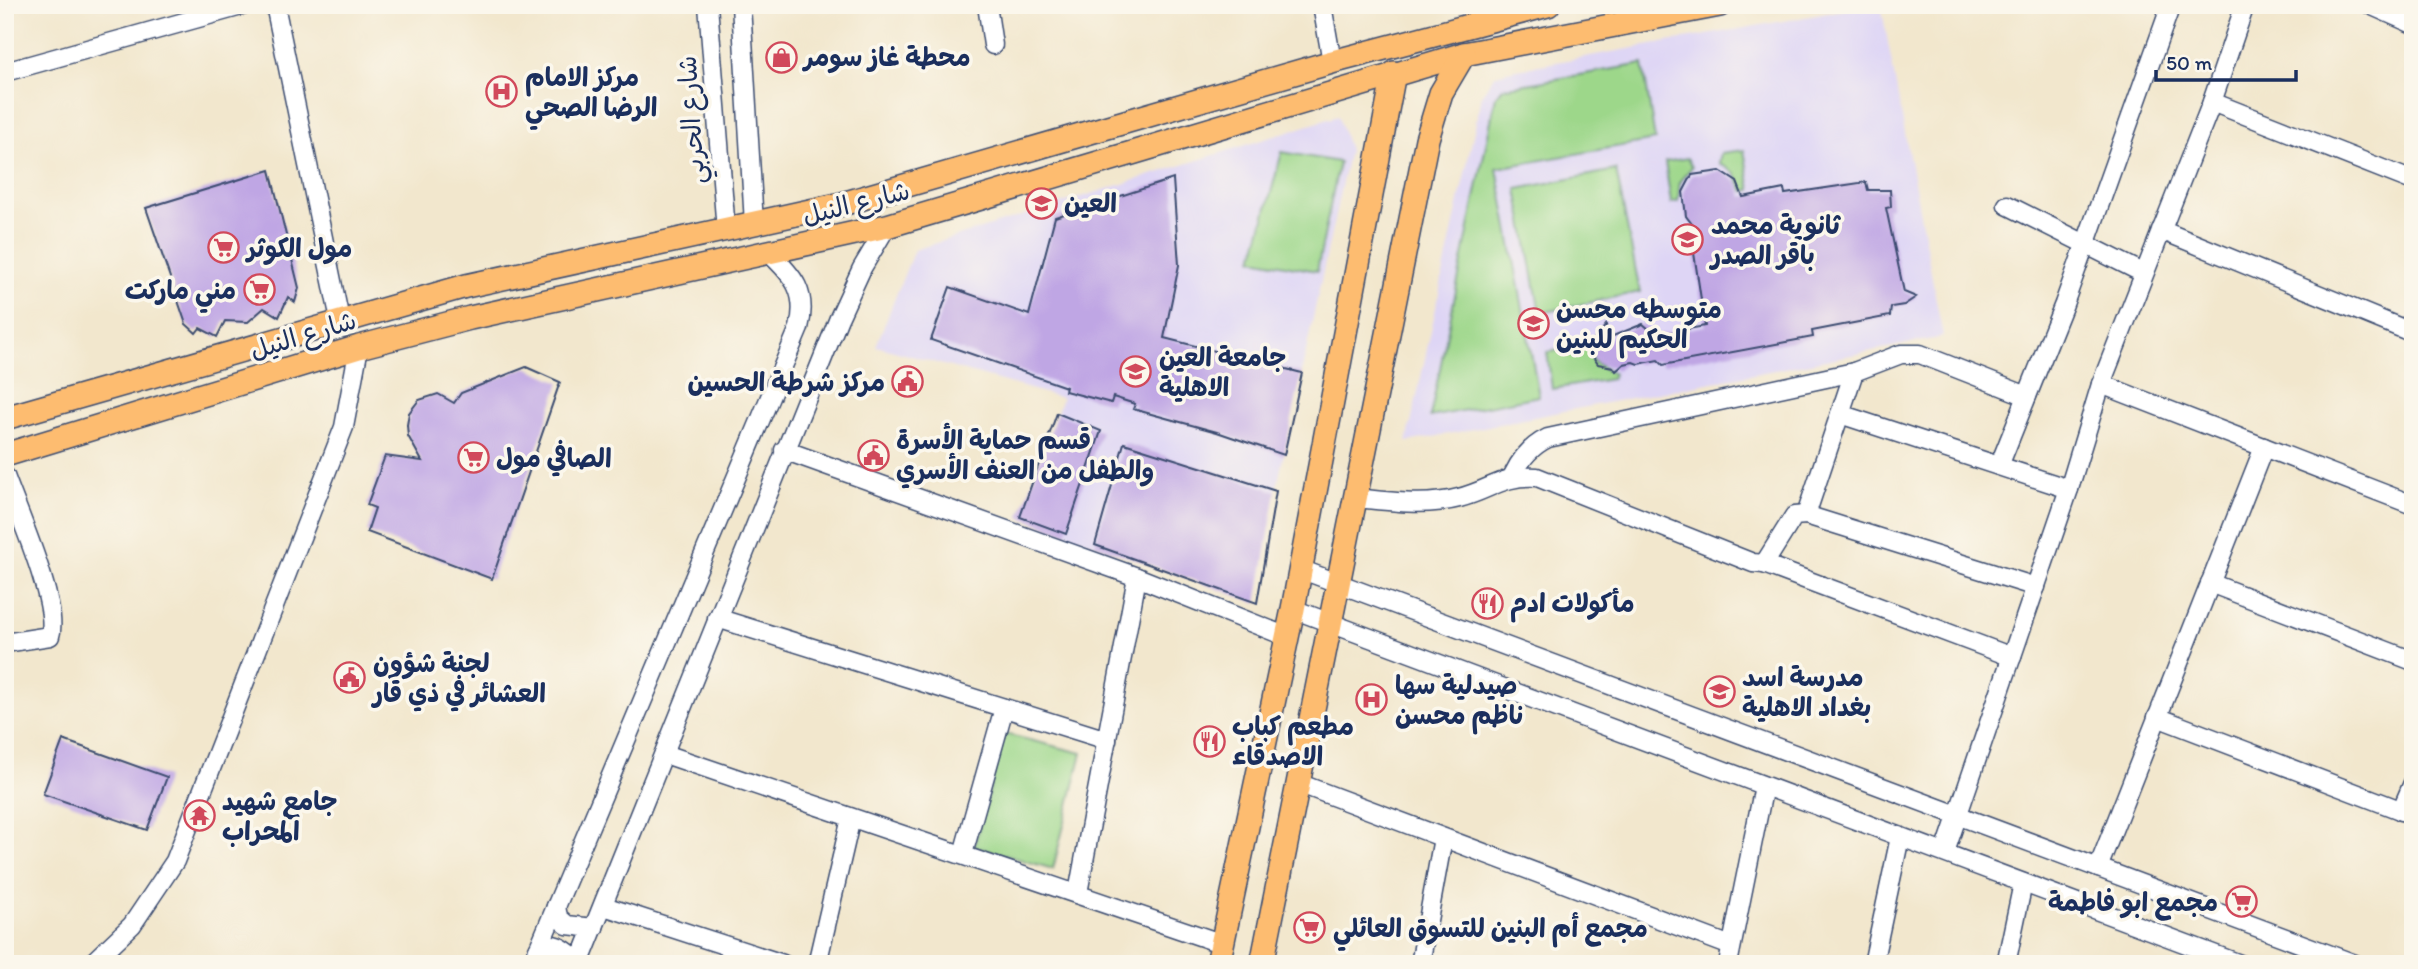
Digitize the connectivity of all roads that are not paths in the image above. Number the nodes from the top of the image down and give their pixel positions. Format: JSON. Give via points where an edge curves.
{"nodes":[{"id":1,"x":244,"y":5,"type":"edge"},
{"id":2,"x":275,"y":5,"type":"edge"},
{"id":3,"x":708,"y":5,"type":"edge"},
{"id":4,"x":741,"y":5,"type":"edge"},
{"id":5,"x":987,"y":5,"type":"edge"},
{"id":6,"x":1322,"y":5,"type":"edge"},
{"id":7,"x":1548,"y":5,"type":"edge"},
{"id":8,"x":1720,"y":5,"type":"edge"},
{"id":9,"x":2171,"y":5,"type":"edge"},
{"id":10,"x":2245,"y":5,"type":"edge"},
{"id":11,"x":2370,"y":5,"type":"edge"},
{"id":12,"x":2411,"y":19,"type":"edge"},
{"id":13,"x":993,"y":45,"type":"dead end"},
{"id":14,"x":1464,"y":54,"type":"junction"},
{"id":15,"x":1332,"y":62,"type":"junction"},
{"id":16,"x":5,"y":72,"type":"edge"},
{"id":17,"x":1394,"y":73,"type":"junction"},
{"id":18,"x":2212,"y":102,"type":"junction"},
{"id":19,"x":2413,"y":181,"type":"edge"},
{"id":20,"x":752,"y":190,"type":"junction"},
{"id":21,"x":723,"y":192,"type":"junction"},
{"id":22,"x":2007,"y":205,"type":"dead end"},
{"id":23,"x":754,"y":224,"type":"junction"},
{"id":24,"x":887,"y":226,"type":"junction"},
{"id":25,"x":726,"y":230,"type":"junction"},
{"id":26,"x":2161,"y":230,"type":"junction"},
{"id":27,"x":2083,"y":246,"type":"junction"},
{"id":28,"x":769,"y":253,"type":"junction"},
{"id":29,"x":2143,"y":273,"type":"junction"},
{"id":30,"x":466,"y":286,"type":"junction"},
{"id":31,"x":470,"y":318,"type":"junction"},
{"id":32,"x":340,"y":320,"type":"junction"},
{"id":33,"x":2413,"y":333,"type":"edge"},
{"id":34,"x":359,"y":347,"type":"junction"},
{"id":35,"x":1854,"y":372,"type":"junction"},
{"id":36,"x":2101,"y":384,"type":"junction"},
{"id":37,"x":2026,"y":396,"type":"junction"},
{"id":38,"x":1840,"y":414,"type":"junction"},
{"id":39,"x":5,"y":418,"type":"edge"},
{"id":40,"x":2264,"y":447,"type":"junction"},
{"id":41,"x":784,"y":450,"type":"junction"},
{"id":42,"x":5,"y":455,"type":"edge"},
{"id":43,"x":1998,"y":466,"type":"junction"},
{"id":44,"x":1513,"y":475,"type":"junction"},
{"id":45,"x":5,"y":476,"type":"edge"},
{"id":46,"x":2069,"y":489,"type":"junction"},
{"id":47,"x":1355,"y":498,"type":"junction"},
{"id":48,"x":2413,"y":505,"type":"edge"},
{"id":49,"x":1806,"y":515,"type":"junction"},
{"id":50,"x":1764,"y":564,"type":"junction"},
{"id":51,"x":1300,"y":569,"type":"junction"},
{"id":52,"x":1137,"y":576,"type":"junction"},
{"id":53,"x":1338,"y":583,"type":"junction"},
{"id":54,"x":2210,"y":583,"type":"junction"},
{"id":55,"x":2036,"y":587,"type":"junction"},
{"id":56,"x":1293,"y":609,"type":"junction"},
{"id":57,"x":718,"y":618,"type":"junction"},
{"id":58,"x":1330,"y":624,"type":"junction"},
{"id":59,"x":1285,"y":636,"type":"junction"},
{"id":60,"x":5,"y":643,"type":"edge"},
{"id":61,"x":2012,"y":657,"type":"junction"},
{"id":62,"x":2413,"y":661,"type":"edge"},
{"id":63,"x":1004,"y":708,"type":"junction"},
{"id":64,"x":2157,"y":717,"type":"junction"},
{"id":65,"x":1107,"y":740,"type":"junction"},
{"id":66,"x":665,"y":754,"type":"junction"},
{"id":67,"x":1298,"y":783,"type":"junction"},
{"id":68,"x":2413,"y":783,"type":"edge"},
{"id":69,"x":1763,"y":786,"type":"junction"},
{"id":70,"x":2407,"y":813,"type":"edge"},
{"id":71,"x":1958,"y":816,"type":"junction"},
{"id":72,"x":851,"y":818,"type":"junction"},
{"id":73,"x":1900,"y":837,"type":"junction"},
{"id":74,"x":1443,"y":838,"type":"junction"},
{"id":75,"x":1945,"y":852,"type":"junction"},
{"id":76,"x":963,"y":854,"type":"junction"},
{"id":77,"x":2098,"y":868,"type":"junction"},
{"id":78,"x":2023,"y":883,"type":"junction"},
{"id":79,"x":1078,"y":893,"type":"junction"},
{"id":80,"x":556,"y":906,"type":"junction"},
{"id":81,"x":604,"y":906,"type":"junction"},
{"id":82,"x":594,"y":928,"type":"junction"},
{"id":83,"x":1220,"y":954,"type":"edge"},
{"id":84,"x":1729,"y":955,"type":"edge"},
{"id":85,"x":535,"y":957,"type":"edge"},
{"id":86,"x":747,"y":958,"type":"edge"},
{"id":87,"x":97,"y":963,"type":"edge"},
{"id":88,"x":580,"y":963,"type":"edge"},
{"id":89,"x":783,"y":964,"type":"edge"},
{"id":90,"x":817,"y":964,"type":"edge"},
{"id":91,"x":1262,"y":964,"type":"edge"},
{"id":92,"x":1420,"y":964,"type":"edge"},
{"id":93,"x":1873,"y":964,"type":"edge"},
{"id":94,"x":2006,"y":964,"type":"edge"},
{"id":95,"x":2240,"y":964,"type":"edge"},
{"id":96,"x":2355,"y":964,"type":"edge"}],
"edges":[{"from":1,"to":16,"type":"street"},
{"from":2,"to":32,"type":"street"},
{"from":3,"to":21,"type":"street","name":"شارع الحربي"},
{"from":4,"to":20,"type":"street"},
{"from":5,"to":13,"type":"street"},
{"from":6,"to":15,"type":"street"},
{"from":7,"to":15,"type":"main road"},
{"from":8,"to":14,"type":"main road","name":"شارع النيل"},
{"from":9,"to":27,"type":"street"},
{"from":10,"to":18,"type":"street"},
{"from":11,"to":12,"type":"street"},
{"from":14,"to":17,"type":"main road","name":"شارع النيل"},
{"from":14,"to":47,"type":"main road","via":[[1433,116]]},
{"from":15,"to":23,"type":"main road","via":[[1057,144]]},
{"from":17,"to":24,"type":"main road","name":"شارع النيل"},
{"from":17,"to":51,"type":"main road"},
{"from":18,"to":19,"type":"street"},
{"from":18,"to":26,"type":"street"},
{"from":20,"to":21,"type":"street","via":[[738,200]]},
{"from":20,"to":23,"type":"street"},
{"from":21,"to":25,"type":"street","name":"شارع الحربي"},
{"from":22,"to":27,"type":"street"},
{"from":23,"to":25,"type":"main road"},
{"from":24,"to":28,"type":"main road","name":"شارع النيل"},
{"from":24,"to":41,"type":"street","via":[[850,293]]},
{"from":25,"to":30,"type":"main road"},
{"from":26,"to":29,"type":"street"},
{"from":26,"to":33,"type":"street"},
{"from":27,"to":29,"type":"street"},
{"from":27,"to":37,"type":"street"},
{"from":28,"to":31,"type":"main road","name":"شارع النيل"},
{"from":28,"to":80,"type":"street","via":[[798,284],[803,299],[799,328]]},
{"from":29,"to":36,"type":"street"},
{"from":30,"to":31,"type":"main road"},
{"from":30,"to":32,"type":"main road"},
{"from":31,"to":34,"type":"main road","name":"شارع النيل"},
{"from":32,"to":39,"type":"main road"},
{"from":34,"to":42,"type":"main road","name":"شارع النيل"},
{"from":34,"to":87,"type":"street","via":[[344,427],[175,860],[132,925]]},
{"from":35,"to":37,"type":"street","via":[[1901,354],[1920,354]]},
{"from":35,"to":38,"type":"street"},
{"from":35,"to":44,"type":"street","via":[[1548,438],[1521,459]]},
{"from":36,"to":40,"type":"street"},
{"from":36,"to":46,"type":"street"},
{"from":37,"to":43,"type":"street"},
{"from":38,"to":43,"type":"street"},
{"from":38,"to":49,"type":"street"},
{"from":40,"to":48,"type":"street"},
{"from":40,"to":54,"type":"street"},
{"from":41,"to":52,"type":"street"},
{"from":41,"to":57,"type":"street"},
{"from":43,"to":46,"type":"street"},
{"from":44,"to":47,"type":"street","via":[[1458,499],[1415,503]]},
{"from":44,"to":50,"type":"street","via":[[1537,477],[1753,564]]},
{"from":45,"to":60,"type":"street","via":[[46,590],[53,626],[50,636]]},
{"from":46,"to":55,"type":"street"},
{"from":47,"to":53,"type":"main road"},
{"from":49,"to":50,"type":"street","via":[[1794,516]]},
{"from":49,"to":55,"type":"street"},
{"from":50,"to":61,"type":"street"},
{"from":51,"to":53,"type":"street"},
{"from":51,"to":56,"type":"main road"},
{"from":52,"to":59,"type":"street"},
{"from":52,"to":65,"type":"street"},
{"from":53,"to":58,"type":"main road"},
{"from":53,"to":71,"type":"street"},
{"from":54,"to":62,"type":"street"},
{"from":54,"to":64,"type":"street"},
{"from":55,"to":61,"type":"street"},
{"from":56,"to":58,"type":"street"},
{"from":56,"to":59,"type":"main road"},
{"from":57,"to":63,"type":"street"},
{"from":57,"to":66,"type":"street"},
{"from":58,"to":67,"type":"main road"},
{"from":58,"to":69,"type":"street"},
{"from":59,"to":83,"type":"main road"},
{"from":61,"to":71,"type":"street"},
{"from":63,"to":65,"type":"street"},
{"from":63,"to":76,"type":"street"},
{"from":64,"to":70,"type":"street"},
{"from":64,"to":77,"type":"street"},
{"from":65,"to":79,"type":"street"},
{"from":66,"to":72,"type":"street"},
{"from":66,"to":81,"type":"street"},
{"from":67,"to":74,"type":"street"},
{"from":67,"to":91,"type":"main road"},
{"from":68,"to":70,"type":"street"},
{"from":69,"to":73,"type":"street"},
{"from":69,"to":84,"type":"street"},
{"from":71,"to":75,"type":"street"},
{"from":71,"to":77,"type":"street"},
{"from":72,"to":76,"type":"street"},
{"from":72,"to":90,"type":"street"},
{"from":73,"to":75,"type":"street"},
{"from":73,"to":93,"type":"street"},
{"from":74,"to":84,"type":"street"},
{"from":74,"to":92,"type":"street"},
{"from":75,"to":78,"type":"street"},
{"from":76,"to":79,"type":"street"},
{"from":77,"to":96,"type":"street"},
{"from":78,"to":94,"type":"street"},
{"from":78,"to":95,"type":"street"},
{"from":79,"to":83,"type":"street"},
{"from":80,"to":82,"type":"street","via":[[562,922]]},
{"from":80,"to":85,"type":"street"},
{"from":81,"to":82,"type":"street"},
{"from":81,"to":86,"type":"street"},
{"from":82,"to":88,"type":"street"},
{"from":85,"to":88,"type":"street","via":[[545,944],[557,945]]},
{"from":86,"to":89,"type":"street"}]}
